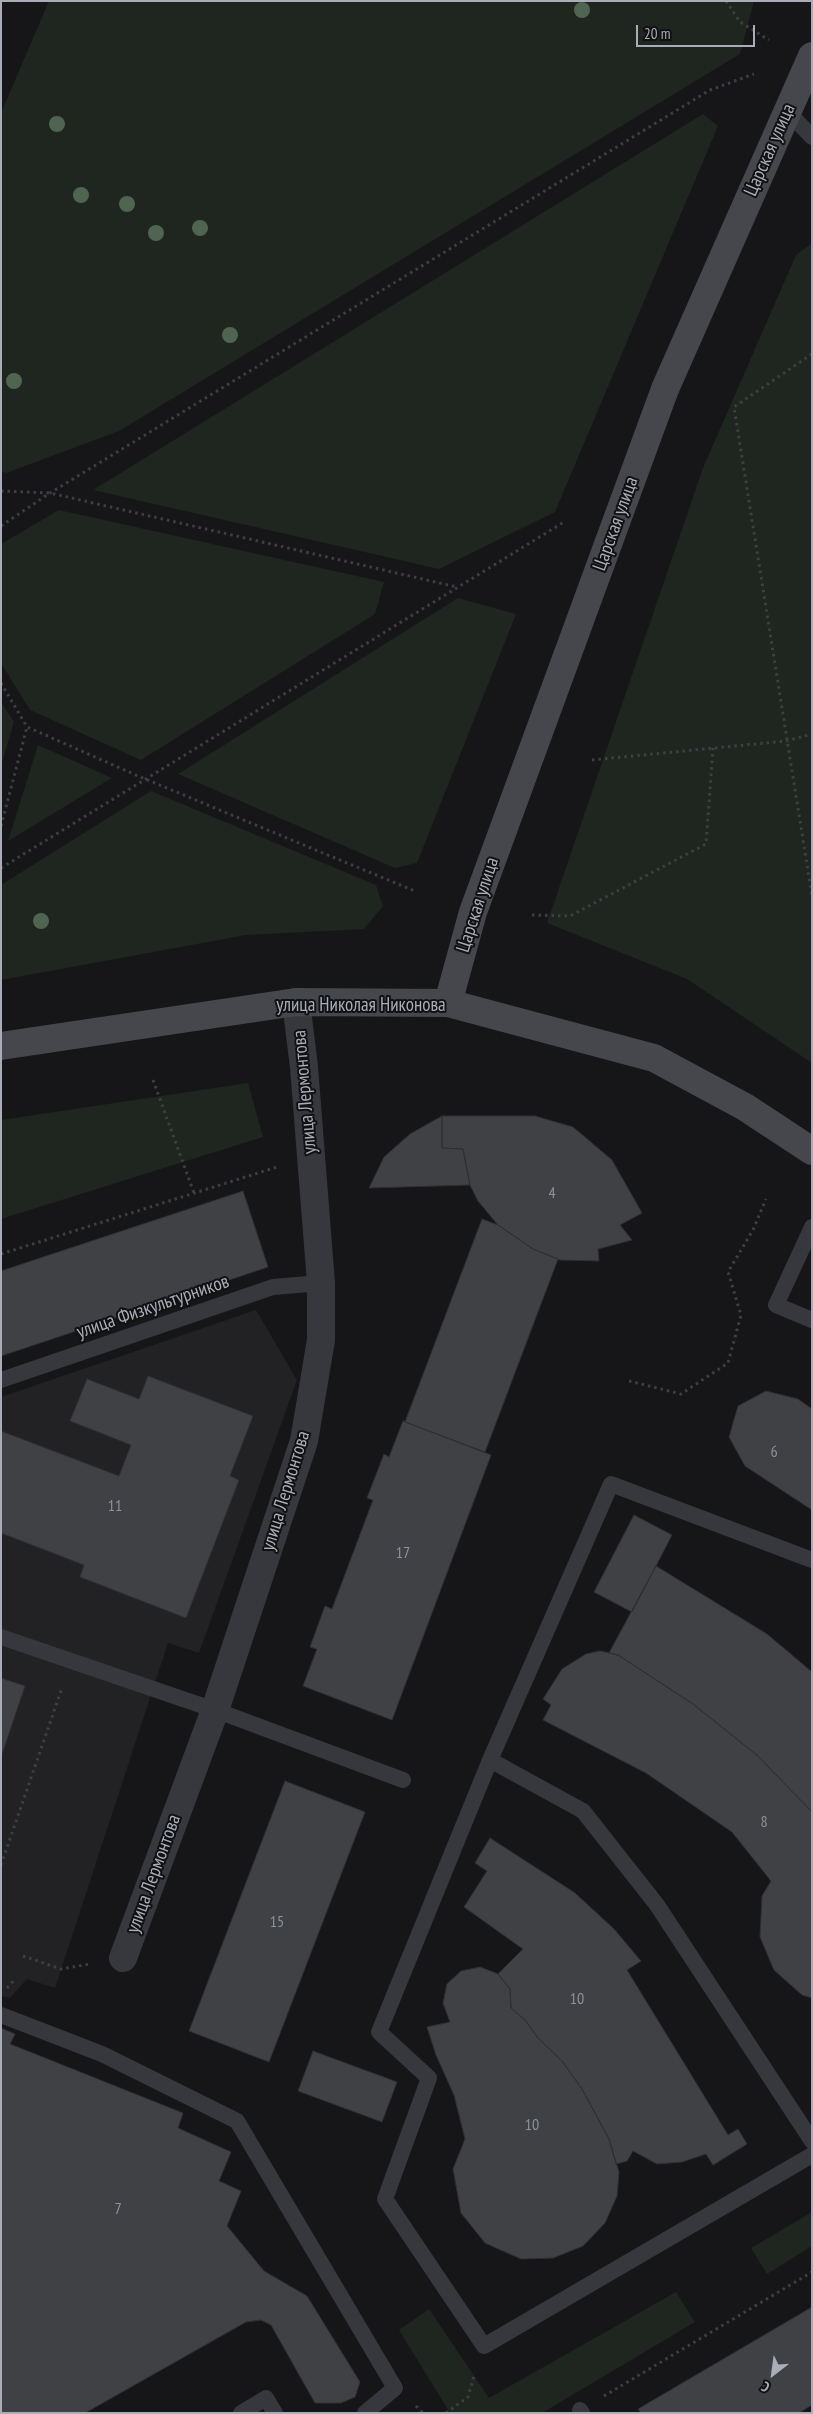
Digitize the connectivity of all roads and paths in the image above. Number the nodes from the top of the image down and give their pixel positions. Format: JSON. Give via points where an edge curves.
{"nodes":[{"id":1,"x":726,"y":1,"type":"edge"},
{"id":2,"x":769,"y":40,"type":"dead end"},
{"id":3,"x":812,"y":56,"type":"edge"},
{"id":4,"x":754,"y":74,"type":"dead end"},
{"id":5,"x":787,"y":111,"type":"junction"},
{"id":6,"x":812,"y":137,"type":"edge"},
{"id":7,"x":812,"y":354,"type":"edge"},
{"id":8,"x":1,"y":491,"type":"edge"},
{"id":9,"x":50,"y":493,"type":"junction"},
{"id":10,"x":564,"y":522,"type":"dead end"},
{"id":11,"x":1,"y":526,"type":"edge"},
{"id":12,"x":457,"y":587,"type":"junction"},
{"id":13,"x":1,"y":683,"type":"edge"},
{"id":14,"x":27,"y":727,"type":"junction"},
{"id":15,"x":812,"y":734,"type":"edge"},
{"id":16,"x":786,"y":741,"type":"junction"},
{"id":17,"x":712,"y":748,"type":"junction"},
{"id":18,"x":592,"y":760,"type":"dead end"},
{"id":19,"x":145,"y":779,"type":"junction"},
{"id":20,"x":1,"y":826,"type":"edge"},
{"id":21,"x":1,"y":868,"type":"edge"},
{"id":22,"x":417,"y":892,"type":"dead end"},
{"id":23,"x":812,"y":896,"type":"edge"},
{"id":24,"x":532,"y":916,"type":"dead end"},
{"id":25,"x":296,"y":1002,"type":"junction"},
{"id":26,"x":448,"y":1003,"type":"junction"},
{"id":27,"x":1,"y":1046,"type":"edge"},
{"id":28,"x":153,"y":1080,"type":"dead end"},
{"id":29,"x":812,"y":1151,"type":"edge"},
{"id":30,"x":278,"y":1166,"type":"dead end"},
{"id":31,"x":194,"y":1193,"type":"junction"},
{"id":32,"x":766,"y":1199,"type":"dead end"},
{"id":33,"x":812,"y":1228,"type":"edge"},
{"id":34,"x":1,"y":1254,"type":"edge"},
{"id":35,"x":321,"y":1283,"type":"junction"},
{"id":36,"x":812,"y":1320,"type":"edge"},
{"id":37,"x":1,"y":1380,"type":"edge"},
{"id":38,"x":630,"y":1381,"type":"dead end"},
{"id":39,"x":812,"y":1560,"type":"edge"},
{"id":40,"x":1,"y":1637,"type":"edge"},
{"id":41,"x":71,"y":1660,"type":"junction"},
{"id":42,"x":215,"y":1710,"type":"junction"},
{"id":43,"x":490,"y":1760,"type":"junction"},
{"id":44,"x":403,"y":1780,"type":"dead end"},
{"id":45,"x":1,"y":1865,"type":"edge"},
{"id":46,"x":22,"y":1956,"type":"dead end"},
{"id":47,"x":122,"y":1958,"type":"joint"},
{"id":48,"x":1,"y":2015,"type":"edge"},
{"id":49,"x":812,"y":2142,"type":"edge"},
{"id":50,"x":812,"y":2155,"type":"edge"},
{"id":51,"x":812,"y":2272,"type":"edge"},
{"id":52,"x":468,"y":2397,"type":"dead end"},
{"id":53,"x":581,"y":2411,"type":"edge"},
{"id":54,"x":242,"y":2413,"type":"edge"},
{"id":55,"x":275,"y":2413,"type":"edge"},
{"id":56,"x":365,"y":2413,"type":"edge"},
{"id":57,"x":446,"y":2413,"type":"edge"}],
"edges":[{"from":1,"to":2,"type":"path","via":[[740,22]]},
{"from":3,"to":5,"type":"street","name":"Царская улица"},
{"from":4,"to":9,"type":"path","via":[[710,90]]},
{"from":5,"to":6,"type":"lane"},
{"from":5,"to":26,"type":"street","name":"Царская улица","via":[[665,388],[473,912]]},
{"from":7,"to":16,"type":"path","via":[[734,407]]},
{"from":8,"to":9,"type":"path"},
{"from":9,"to":11,"type":"path"},
{"from":9,"to":12,"type":"path"},
{"from":10,"to":12,"type":"path"},
{"from":12,"to":19,"type":"path"},
{"from":13,"to":14,"type":"path"},
{"from":14,"to":19,"type":"path"},
{"from":14,"to":20,"type":"path"},
{"from":15,"to":16,"type":"path"},
{"from":16,"to":17,"type":"path"},
{"from":16,"to":23,"type":"path"},
{"from":17,"to":18,"type":"path"},
{"from":17,"to":24,"type":"path","via":[[706,844],[570,916]]},
{"from":19,"to":21,"type":"path"},
{"from":19,"to":22,"type":"path"},
{"from":25,"to":26,"type":"street","name":"улица Николая Никонова"},
{"from":25,"to":27,"type":"street","name":"улица Николая Никонова"},
{"from":25,"to":35,"type":"street","name":"улица Лермонтова"},
{"from":26,"to":29,"type":"street","name":"улица Николая Никонова","via":[[654,1058],[744,1107]]},
{"from":28,"to":31,"type":"path"},
{"from":30,"to":31,"type":"path"},
{"from":31,"to":34,"type":"path"},
{"from":32,"to":38,"type":"path","via":[[753,1230],[728,1272],[741,1316],[728,1363],[681,1394]]},
{"from":33,"to":36,"type":"lane","via":[[776,1305]]},
{"from":35,"to":37,"type":"lane","name":"улица Физкультурников","via":[[273,1287]]},
{"from":35,"to":42,"type":"street","name":"улица Лермонтова","via":[[321,1340],[304,1441]]},
{"from":39,"to":43,"type":"lane","via":[[611,1484]]},
{"from":40,"to":41,"type":"lane"},
{"from":41,"to":42,"type":"lane"},
{"from":41,"to":45,"type":"path"},
{"from":42,"to":44,"type":"lane"},
{"from":42,"to":47,"type":"street","name":"улица Лермонтова"},
{"from":43,"to":49,"type":"lane","via":[[583,1811],[657,1905]]},
{"from":43,"to":50,"type":"lane","via":[[379,2032],[430,2078],[385,2199],[484,2346]]},
{"from":46,"to":47,"type":"path","via":[[61,1969]]},
{"from":48,"to":56,"type":"lane","via":[[102,2054],[237,2120],[395,2388]]},
{"from":51,"to":53,"type":"path"},
{"from":52,"to":57,"type":"path"},
{"from":54,"to":55,"type":"lane","via":[[266,2398]]}]}
